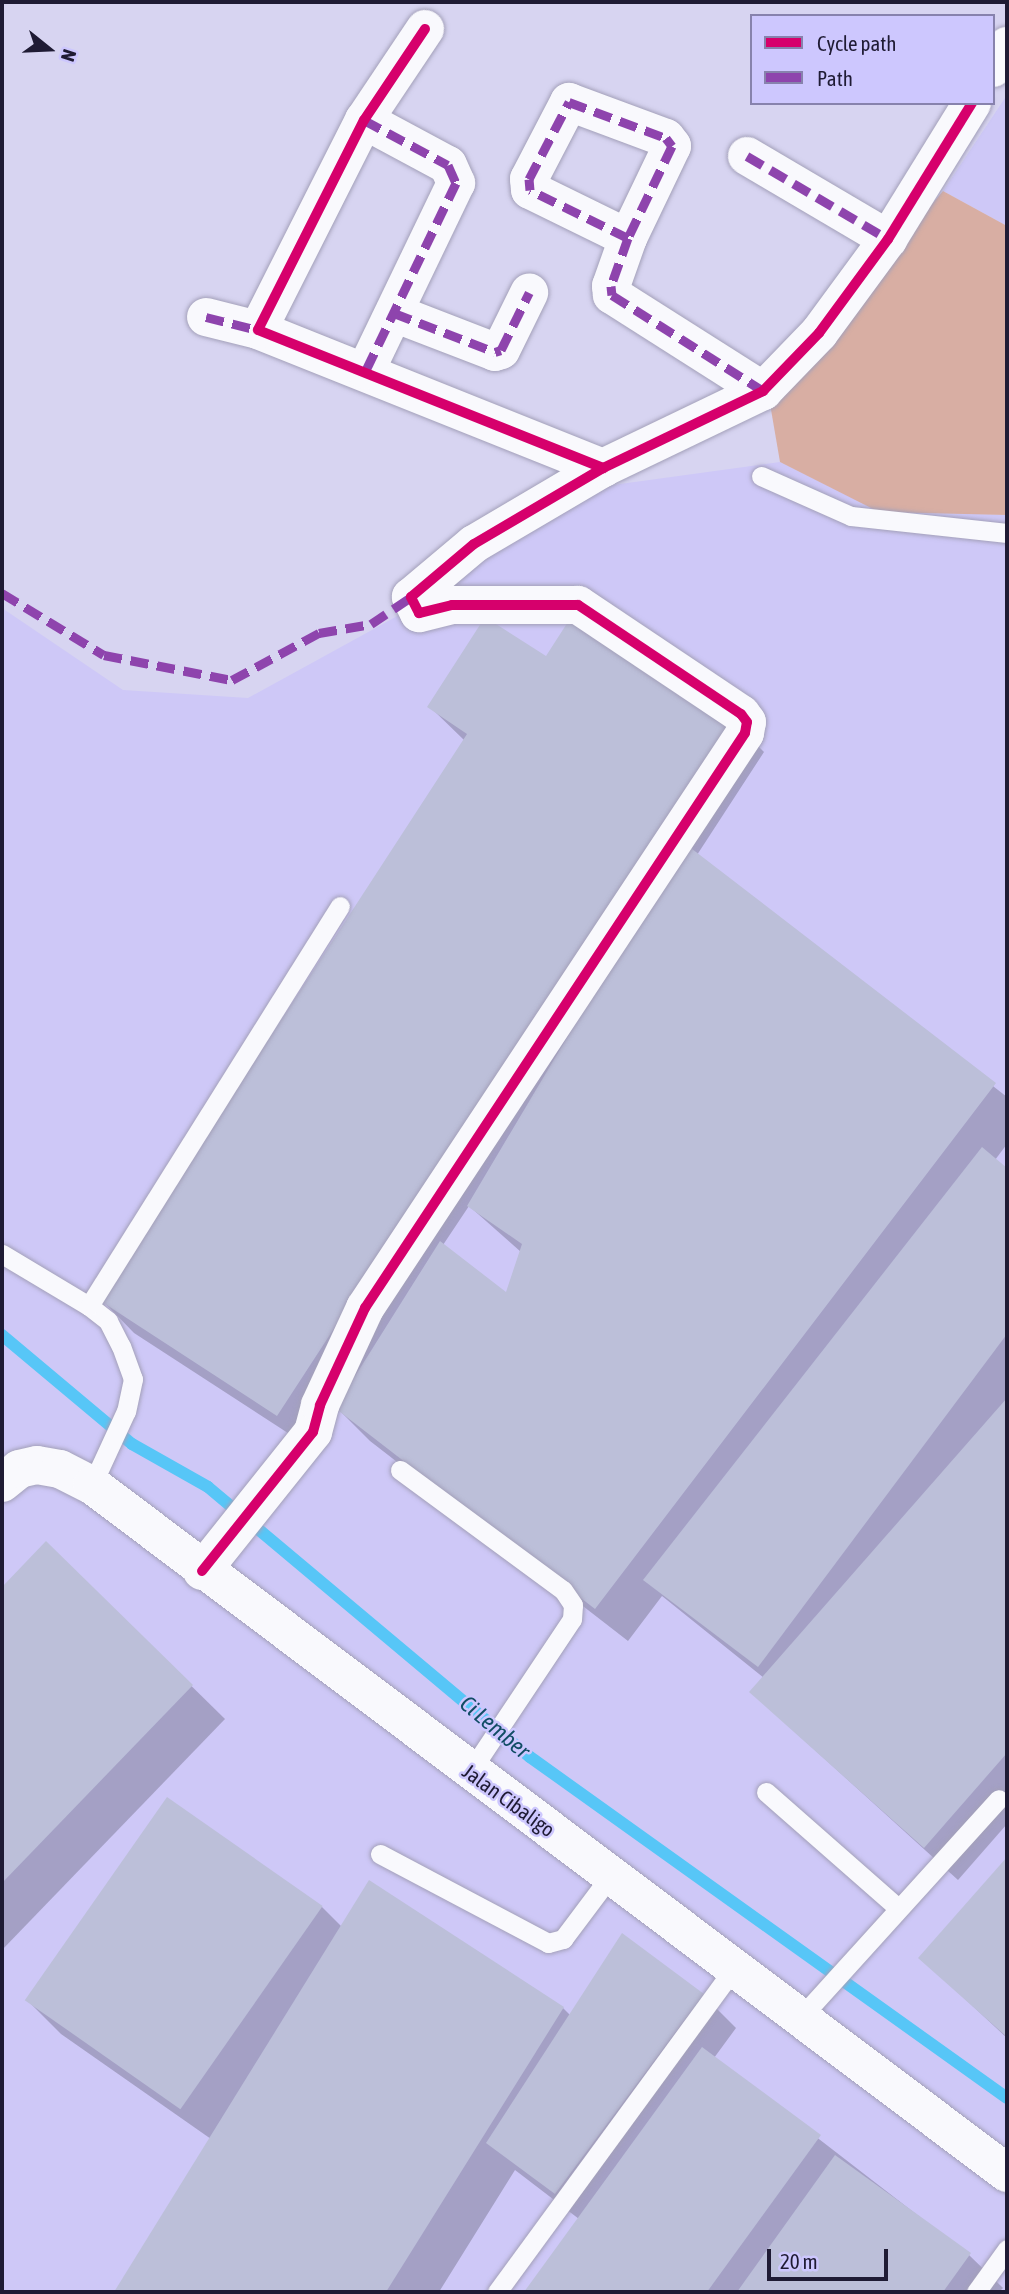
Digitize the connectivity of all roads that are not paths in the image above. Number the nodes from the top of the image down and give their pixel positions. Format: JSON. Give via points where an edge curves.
{"nodes":[{"id":1,"x":425,"y":29,"type":"dead end"},
{"id":2,"x":1007,"y":46,"type":"edge"},
{"id":3,"x":995,"y":65,"type":"edge"},
{"id":4,"x":971,"y":105,"type":"edge"},
{"id":5,"x":364,"y":120,"type":"junction"},
{"id":6,"x":747,"y":156,"type":"dead end"},
{"id":7,"x":628,"y":238,"type":"dead end"},
{"id":8,"x":888,"y":239,"type":"junction"},
{"id":9,"x":529,"y":293,"type":"dead end"},
{"id":10,"x":394,"y":313,"type":"junction"},
{"id":11,"x":206,"y":317,"type":"dead end"},
{"id":12,"x":258,"y":330,"type":"junction"},
{"id":13,"x":366,"y":370,"type":"junction"},
{"id":14,"x":763,"y":391,"type":"junction"},
{"id":15,"x":603,"y":468,"type":"junction"},
{"id":16,"x":761,"y":476,"type":"dead end"},
{"id":17,"x":1007,"y":533,"type":"edge"},
{"id":18,"x":340,"y":906,"type":"dead end"},
{"id":19,"x":2,"y":1254,"type":"edge"},
{"id":20,"x":89,"y":1306,"type":"junction"},
{"id":21,"x":400,"y":1469,"type":"dead end"},
{"id":22,"x":100,"y":1470,"type":"junction"},
{"id":23,"x":2,"y":1483,"type":"edge"},
{"id":24,"x":202,"y":1571,"type":"junction"},
{"id":25,"x":480,"y":1757,"type":"junction"},
{"id":26,"x":766,"y":1792,"type":"dead end"},
{"id":27,"x":999,"y":1799,"type":"dead end"},
{"id":28,"x":380,"y":1854,"type":"dead end"},
{"id":29,"x":611,"y":1875,"type":"junction"},
{"id":30,"x":898,"y":1908,"type":"junction"},
{"id":31,"x":734,"y":1968,"type":"junction"},
{"id":32,"x":801,"y":2017,"type":"junction"},
{"id":33,"x":1007,"y":2173,"type":"edge"},
{"id":34,"x":1007,"y":2249,"type":"edge"},
{"id":35,"x":497,"y":2292,"type":"edge"},
{"id":36,"x":975,"y":2292,"type":"edge"}],
"edges":[{"from":1,"to":5,"type":"street"},
{"from":2,"to":3,"type":"street"},
{"from":4,"to":8,"type":"street"},
{"from":5,"to":10,"type":"street","via":[[448,165],[456,183]]},
{"from":5,"to":12,"type":"street"},
{"from":6,"to":8,"type":"street"},
{"from":7,"to":14,"type":"street","via":[[612,295]]},
{"from":8,"to":14,"type":"street","via":[[819,333]]},
{"from":9,"to":10,"type":"street","via":[[501,350],[495,352]]},
{"from":10,"to":13,"type":"street"},
{"from":11,"to":12,"type":"street"},
{"from":12,"to":13,"type":"street"},
{"from":13,"to":15,"type":"street"},
{"from":14,"to":15,"type":"street"},
{"from":15,"to":24,"type":"street","via":[[474,544],[411,597],[419,612],[452,605],[578,605],[741,714],[747,722],[745,733],[365,1308],[320,1405],[313,1432]]},
{"from":16,"to":17,"type":"lane","via":[[851,516]]},
{"from":18,"to":20,"type":"lane"},
{"from":19,"to":20,"type":"lane"},
{"from":20,"to":22,"type":"lane","via":[[108,1321],[133,1379]]},
{"from":21,"to":25,"type":"lane","via":[[564,1590],[573,1605],[572,1619]]},
{"from":22,"to":23,"type":"street","name":"Jalan Cibaligo","via":[[37,1465],[19,1469]]},
{"from":22,"to":24,"type":"street","name":"Jalan Cibaligo"},
{"from":24,"to":25,"type":"street","name":"Jalan Cibaligo"},
{"from":25,"to":29,"type":"street","name":"Jalan Cibaligo"},
{"from":26,"to":30,"type":"lane"},
{"from":27,"to":30,"type":"lane"},
{"from":28,"to":29,"type":"lane","via":[[548,1943],[563,1939]]},
{"from":29,"to":31,"type":"street","name":"Jalan Cibaligo"},
{"from":30,"to":32,"type":"lane"},
{"from":31,"to":32,"type":"street","name":"Jalan Cibaligo"},
{"from":31,"to":35,"type":"lane"},
{"from":32,"to":33,"type":"street","name":"Jalan Cibaligo"},
{"from":34,"to":36,"type":"lane"}]}
